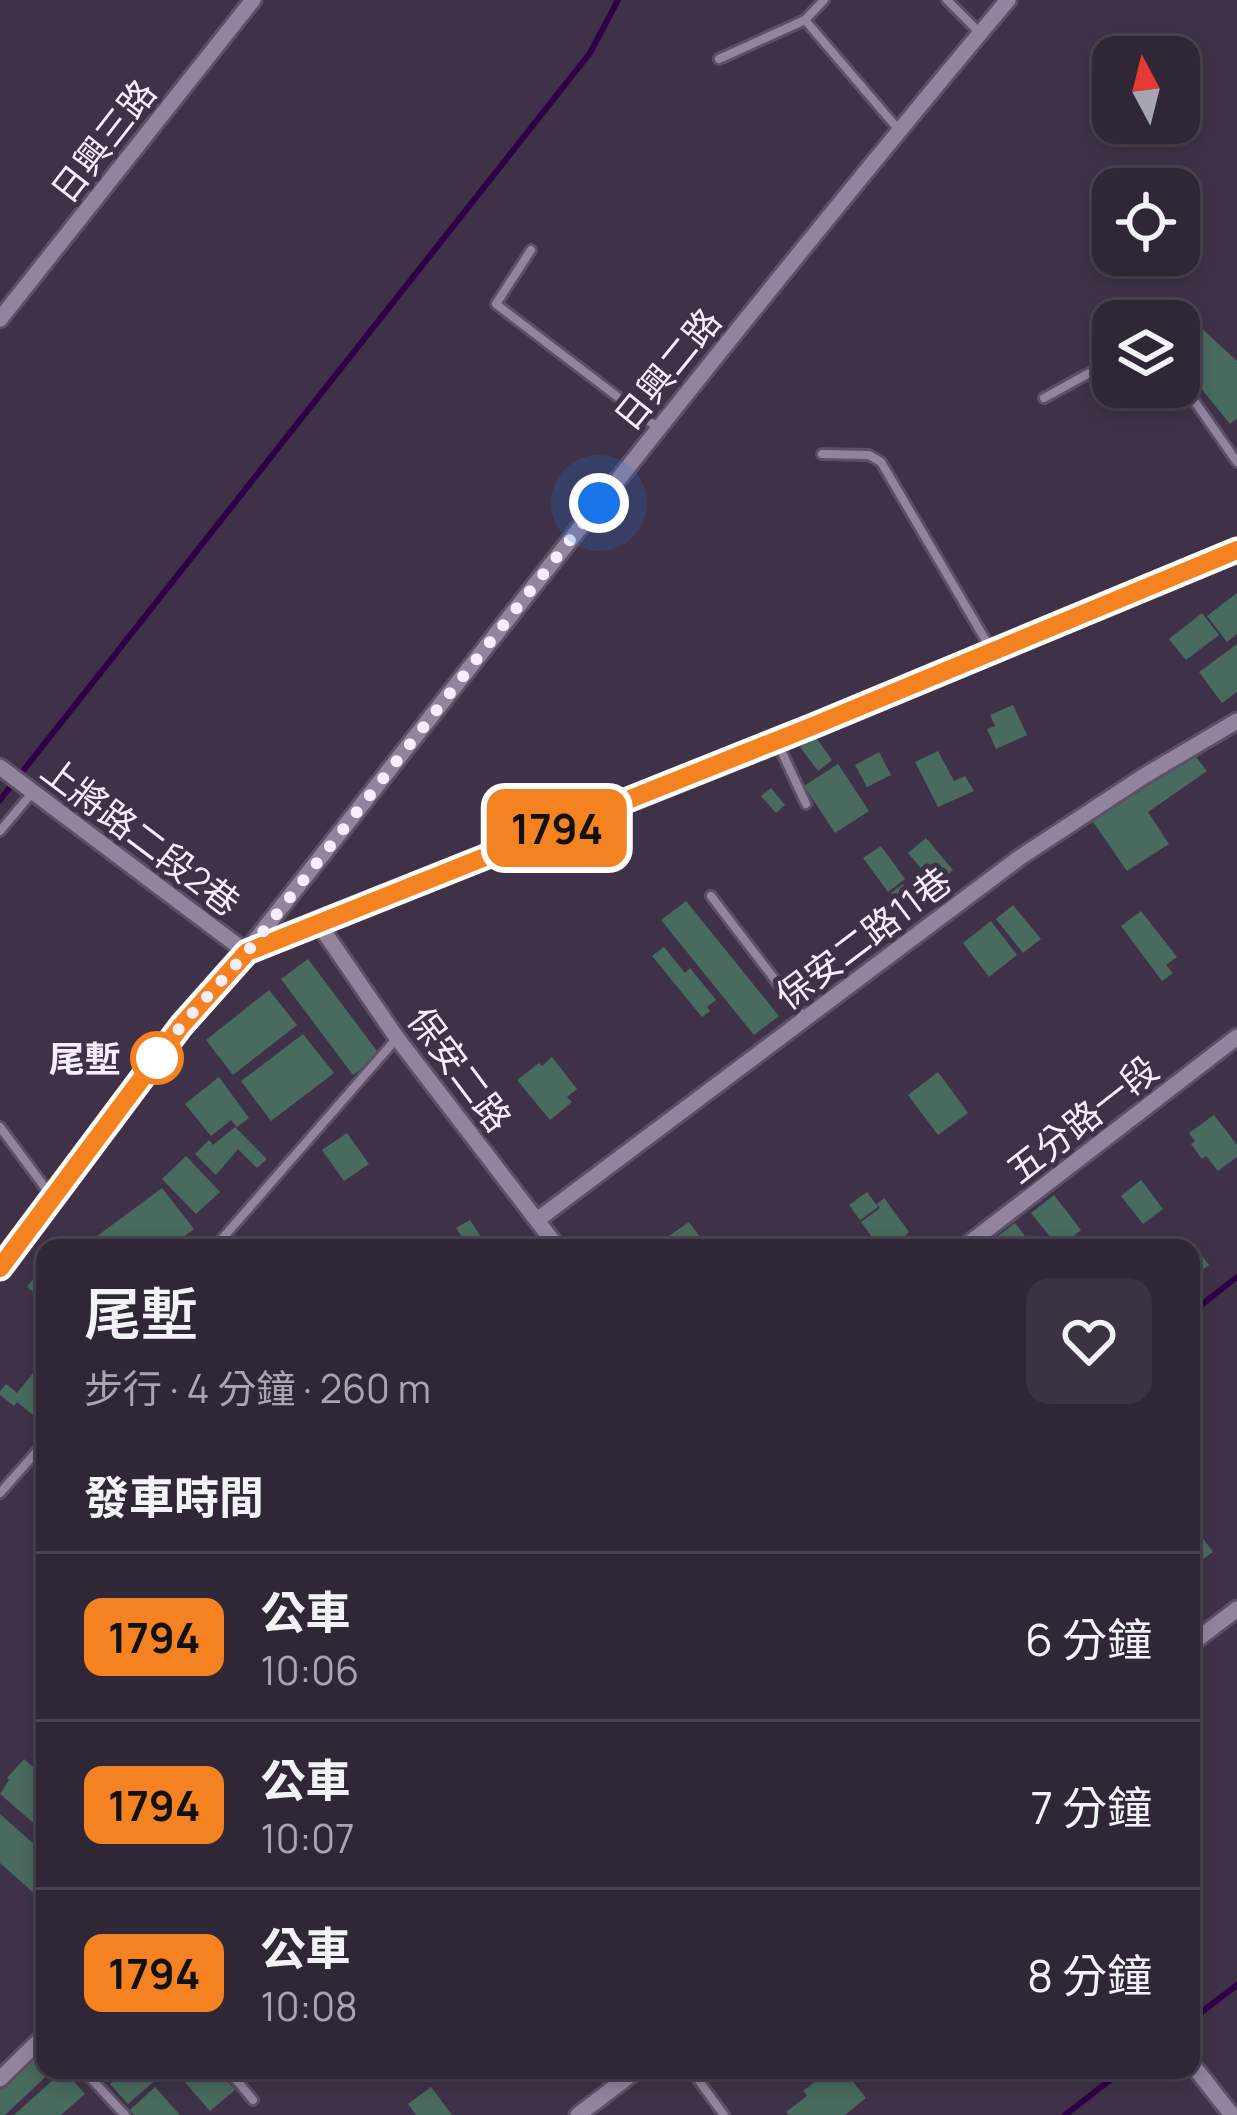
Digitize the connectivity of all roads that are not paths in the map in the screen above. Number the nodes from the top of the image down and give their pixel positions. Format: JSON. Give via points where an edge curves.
{"nodes":[{"id":1,"x":253,"y":0,"type":"edge"},
{"id":2,"x":824,"y":0,"type":"edge"},
{"id":3,"x":947,"y":0,"type":"edge"},
{"id":4,"x":1008,"y":0,"type":"edge"},
{"id":5,"x":805,"y":20,"type":"junction"},
{"id":6,"x":980,"y":33,"type":"junction"},
{"id":7,"x":719,"y":59,"type":"dead end"},
{"id":8,"x":899,"y":130,"type":"junction"},
{"id":9,"x":531,"y":250,"type":"dead end"},
{"id":10,"x":0,"y":319,"type":"edge"},
{"id":11,"x":1092,"y":372,"type":"edge"},
{"id":12,"x":1044,"y":398,"type":"dead end"},
{"id":13,"x":1199,"y":408,"type":"edge"},
{"id":14,"x":658,"y":428,"type":"junction"},
{"id":15,"x":822,"y":454,"type":"dead end"},
{"id":16,"x":1237,"y":462,"type":"edge"},
{"id":17,"x":1237,"y":550,"type":"edge"},
{"id":18,"x":992,"y":652,"type":"junction"},
{"id":19,"x":1237,"y":721,"type":"edge"},
{"id":20,"x":777,"y":741,"type":"junction"},
{"id":21,"x":0,"y":767,"type":"edge"},
{"id":22,"x":32,"y":793,"type":"junction"},
{"id":23,"x":806,"y":804,"type":"dead end"},
{"id":24,"x":0,"y":831,"type":"edge"},
{"id":25,"x":711,"y":896,"type":"dead end"},
{"id":26,"x":318,"y":922,"type":"junction"},
{"id":27,"x":247,"y":952,"type":"junction"},
{"id":28,"x":806,"y":1020,"type":"junction"},
{"id":29,"x":1237,"y":1037,"type":"edge"},
{"id":30,"x":397,"y":1039,"type":"junction"},
{"id":31,"x":0,"y":1127,"type":"edge"},
{"id":32,"x":53,"y":1199,"type":"junction"},
{"id":33,"x":537,"y":1220,"type":"junction"},
{"id":34,"x":222,"y":1239,"type":"edge"},
{"id":35,"x":551,"y":1239,"type":"edge"},
{"id":36,"x":975,"y":1239,"type":"edge"},
{"id":37,"x":0,"y":1268,"type":"edge"},
{"id":38,"x":36,"y":1452,"type":"edge"},
{"id":39,"x":0,"y":1493,"type":"edge"},
{"id":40,"x":1237,"y":1609,"type":"edge"},
{"id":41,"x":1200,"y":1637,"type":"edge"},
{"id":42,"x":36,"y":2044,"type":"edge"},
{"id":43,"x":1200,"y":2074,"type":"edge"},
{"id":44,"x":0,"y":2079,"type":"edge"},
{"id":45,"x":91,"y":2079,"type":"edge"},
{"id":46,"x":236,"y":2079,"type":"edge"},
{"id":47,"x":625,"y":2079,"type":"edge"},
{"id":48,"x":698,"y":2079,"type":"edge"},
{"id":49,"x":253,"y":2100,"type":"dead end"},
{"id":50,"x":125,"y":2115,"type":"edge"},
{"id":51,"x":578,"y":2115,"type":"edge"},
{"id":52,"x":724,"y":2115,"type":"edge"},
{"id":53,"x":1232,"y":2115,"type":"edge"}],
"edges":[{"from":1,"to":10,"type":"street","name":"日興三路"},
{"from":2,"to":5,"type":"lane"},
{"from":3,"to":6,"type":"lane"},
{"from":4,"to":6,"type":"street","name":"日興二路"},
{"from":5,"to":7,"type":"lane"},
{"from":5,"to":8,"type":"lane"},
{"from":6,"to":8,"type":"street","name":"日興二路"},
{"from":8,"to":14,"type":"street","name":"日興二路"},
{"from":9,"to":14,"type":"lane","via":[[496,304]]},
{"from":11,"to":12,"type":"lane"},
{"from":13,"to":16,"type":"lane"},
{"from":14,"to":27,"type":"street","name":"日興二路"},
{"from":15,"to":18,"type":"lane","via":[[881,462]]},
{"from":17,"to":18,"type":"main road"},
{"from":18,"to":20,"type":"main road"},
{"from":19,"to":28,"type":"street","name":"保安二路11巷","via":[[1019,858]]},
{"from":20,"to":23,"type":"lane"},
{"from":20,"to":26,"type":"main road"},
{"from":21,"to":22,"type":"street","name":"上將路二段2巷"},
{"from":22,"to":24,"type":"lane"},
{"from":22,"to":27,"type":"street","name":"上將路二段2巷"},
{"from":25,"to":28,"type":"lane"},
{"from":26,"to":27,"type":"main road"},
{"from":26,"to":30,"type":"street","name":"保安二路"},
{"from":27,"to":32,"type":"main road","via":[[181,1026]]},
{"from":28,"to":33,"type":"street","name":"保安二路11巷"},
{"from":29,"to":36,"type":"street","name":"五分路一段"},
{"from":30,"to":33,"type":"street","name":"保安二路"},
{"from":30,"to":34,"type":"lane"},
{"from":31,"to":32,"type":"lane"},
{"from":32,"to":37,"type":"main road"},
{"from":33,"to":35,"type":"street","name":"保安二路"},
{"from":38,"to":39,"type":"lane"},
{"from":40,"to":41,"type":"street"},
{"from":42,"to":44,"type":"street"},
{"from":43,"to":53,"type":"street"},
{"from":45,"to":50,"type":"lane"},
{"from":46,"to":49,"type":"lane"},
{"from":47,"to":51,"type":"street"},
{"from":48,"to":52,"type":"lane"}]}
